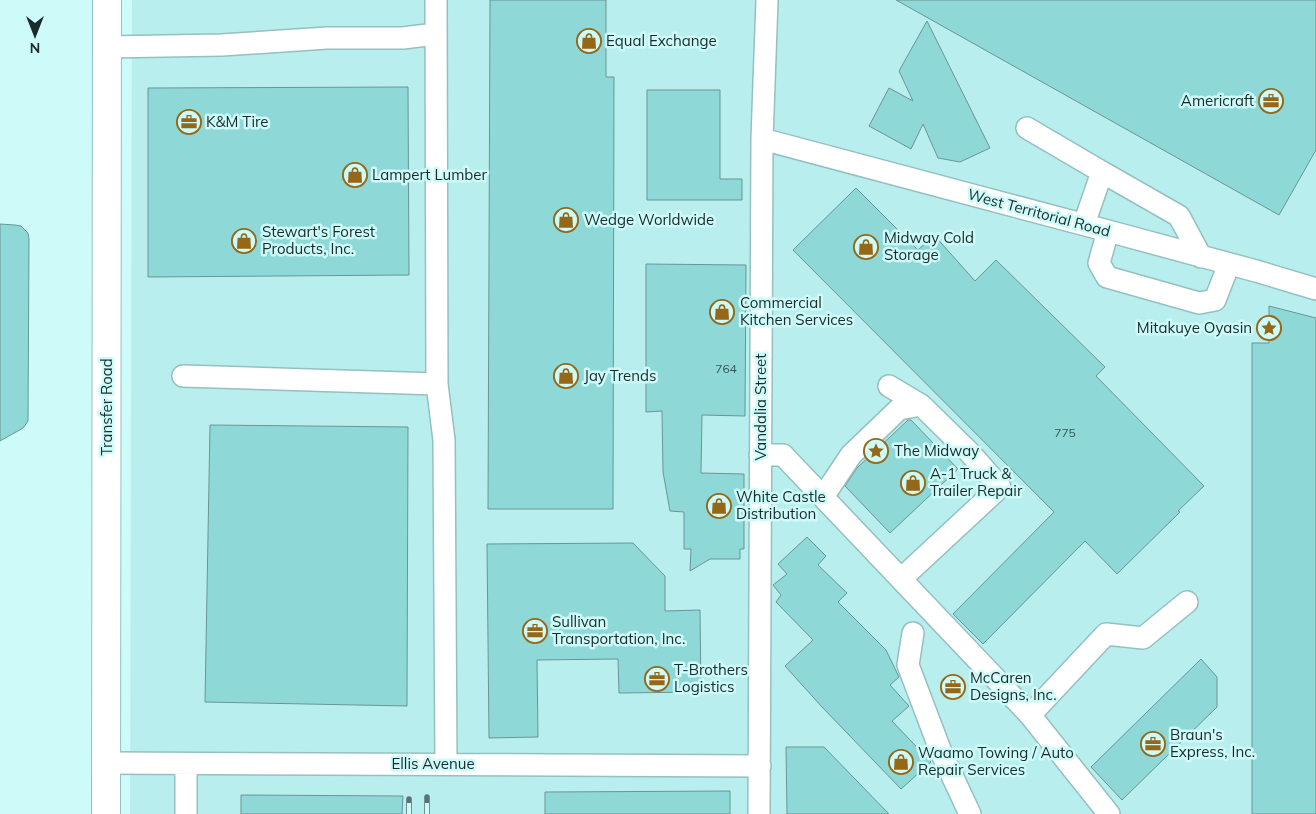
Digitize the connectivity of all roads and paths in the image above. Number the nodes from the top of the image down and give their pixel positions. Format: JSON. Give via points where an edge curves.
{"nodes":[{"id":1,"x":107,"y":0,"type":"edge"},
{"id":2,"x":436,"y":0,"type":"edge"},
{"id":3,"x":767,"y":0,"type":"edge"},
{"id":4,"x":435,"y":34,"type":"junction"},
{"id":5,"x":107,"y":48,"type":"junction"},
{"id":6,"x":1027,"y":128,"type":"dead end"},
{"id":7,"x":762,"y":139,"type":"junction"},
{"id":8,"x":1102,"y":172,"type":"junction"},
{"id":9,"x":1084,"y":224,"type":"junction"},
{"id":10,"x":1108,"y":231,"type":"junction"},
{"id":11,"x":1201,"y":256,"type":"junction"},
{"id":12,"x":1229,"y":264,"type":"junction"},
{"id":13,"x":1313,"y":282,"type":"edge"},
{"id":14,"x":183,"y":376,"type":"dead end"},
{"id":15,"x":437,"y":384,"type":"junction"},
{"id":16,"x":889,"y":386,"type":"dead end"},
{"id":17,"x":920,"y":405,"type":"junction"},
{"id":18,"x":760,"y":455,"type":"junction"},
{"id":19,"x":823,"y":497,"type":"junction"},
{"id":20,"x":901,"y":579,"type":"junction"},
{"id":21,"x":1187,"y":602,"type":"dead end"},
{"id":22,"x":913,"y":633,"type":"dead end"},
{"id":23,"x":1030,"y":714,"type":"junction"},
{"id":24,"x":106,"y":763,"type":"junction"},
{"id":25,"x":186,"y":764,"type":"junction"},
{"id":26,"x":446,"y":764,"type":"junction"},
{"id":27,"x":760,"y":766,"type":"junction"},
{"id":28,"x":106,"y":814,"type":"edge"},
{"id":29,"x":186,"y":814,"type":"edge"},
{"id":30,"x":759,"y":814,"type":"edge"},
{"id":31,"x":970,"y":814,"type":"edge"},
{"id":32,"x":1109,"y":814,"type":"edge"}],
"edges":[{"from":1,"to":5,"type":"main road","name":"Transfer Road"},
{"from":2,"to":4,"type":"street"},
{"from":3,"to":7,"type":"street","name":"Vandalia Street"},
{"from":4,"to":5,"type":"street","via":[[403,38],[327,38]]},
{"from":4,"to":15,"type":"street"},
{"from":5,"to":24,"type":"main road","name":"Transfer Road"},
{"from":6,"to":8,"type":"street"},
{"from":7,"to":9,"type":"street","name":"West Territorial Road"},
{"from":7,"to":18,"type":"street","name":"Vandalia Street"},
{"from":8,"to":9,"type":"street"},
{"from":8,"to":11,"type":"street","via":[[1179,216]]},
{"from":9,"to":10,"type":"street","name":"West Territorial Road"},
{"from":10,"to":11,"type":"street","name":"West Territorial Road"},
{"from":10,"to":12,"type":"street","via":[[1099,263],[1107,277],[1199,303],[1215,300]]},
{"from":11,"to":12,"type":"street","name":"West Territorial Road"},
{"from":12,"to":13,"type":"street","name":"West Territorial Road"},
{"from":14,"to":15,"type":"street"},
{"from":15,"to":26,"type":"street","via":[[444,440]]},
{"from":16,"to":17,"type":"street"},
{"from":17,"to":19,"type":"street","via":[[899,409],[851,455]]},
{"from":17,"to":20,"type":"street","via":[[1000,487]]},
{"from":18,"to":19,"type":"street","via":[[783,455]]},
{"from":18,"to":27,"type":"street","name":"Vandalia Street"},
{"from":19,"to":20,"type":"street"},
{"from":20,"to":23,"type":"street"},
{"from":21,"to":23,"type":"street","via":[[1143,638],[1106,634]]},
{"from":22,"to":31,"type":"street","via":[[908,666],[941,752]]},
{"from":23,"to":32,"type":"street"},
{"from":24,"to":25,"type":"street","name":"Ellis Avenue"},
{"from":24,"to":28,"type":"main road","name":"Transfer Road"},
{"from":25,"to":26,"type":"street","name":"Ellis Avenue"},
{"from":25,"to":29,"type":"street"},
{"from":26,"to":27,"type":"street","name":"Ellis Avenue"},
{"from":27,"to":30,"type":"street","name":"Vandalia Street"}]}
